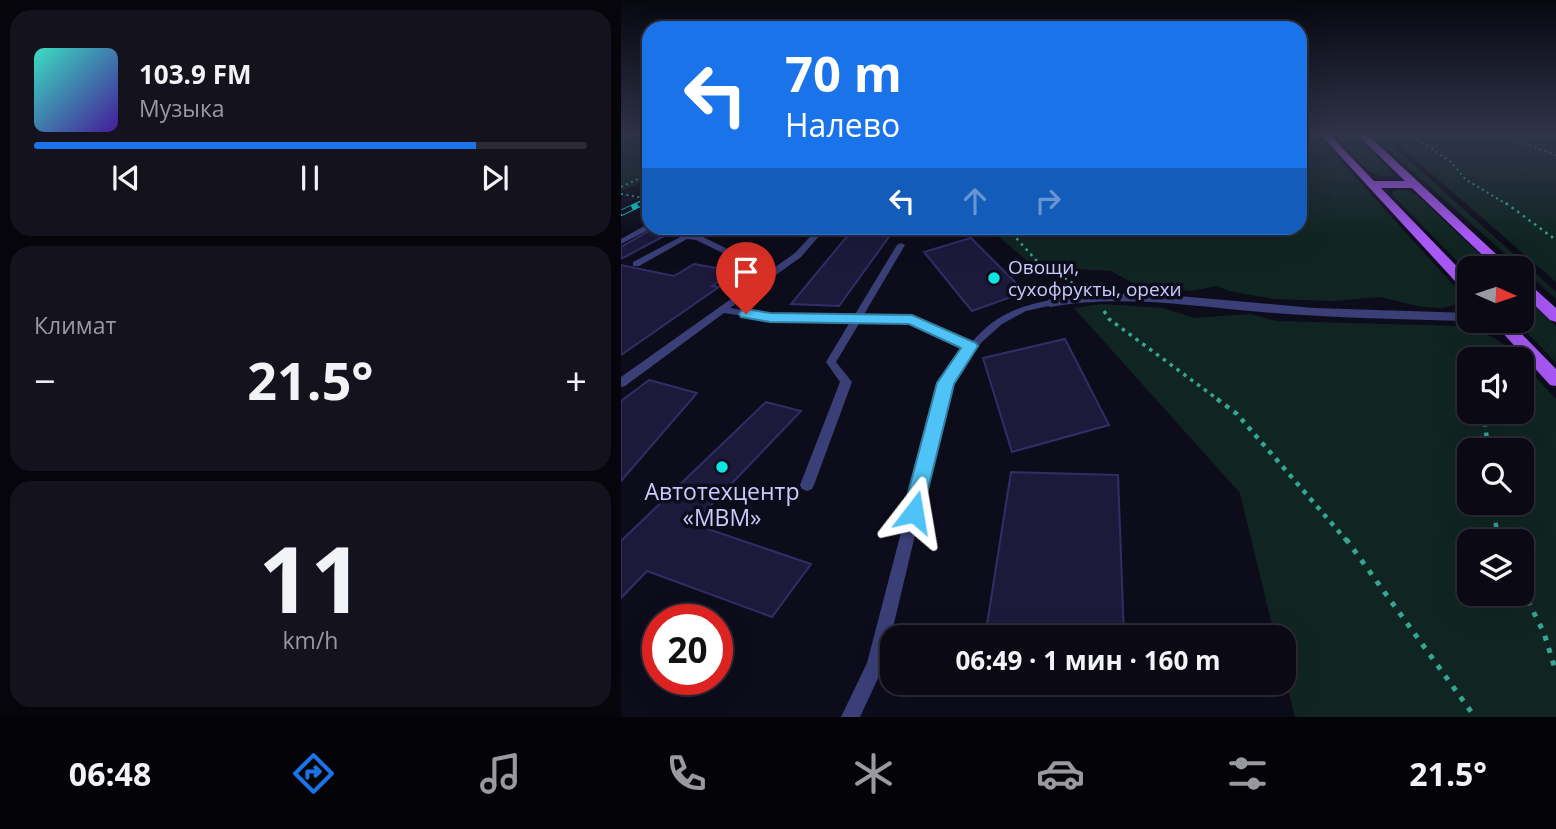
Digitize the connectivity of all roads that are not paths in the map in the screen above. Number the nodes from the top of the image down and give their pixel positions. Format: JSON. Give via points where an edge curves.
{"nodes":[{"id":1,"x":1358,"y":169,"type":"edge"},
{"id":2,"x":1399,"y":169,"type":"edge"},
{"id":3,"x":1372,"y":184,"type":"junction"},
{"id":4,"x":1416,"y":185,"type":"junction"},
{"id":5,"x":642,"y":232,"type":"edge"},
{"id":6,"x":816,"y":235,"type":"edge"},
{"id":7,"x":621,"y":242,"type":"edge"},
{"id":8,"x":901,"y":245,"type":"dead end"},
{"id":9,"x":1491,"y":256,"type":"edge"},
{"id":10,"x":636,"y":264,"type":"dead end"},
{"id":11,"x":772,"y":274,"type":"junction"},
{"id":12,"x":1457,"y":275,"type":"edge"},
{"id":13,"x":1535,"y":297,"type":"edge"},
{"id":14,"x":1050,"y":303,"type":"joint"},
{"id":15,"x":722,"y":310,"type":"junction"},
{"id":16,"x":1457,"y":317,"type":"edge"},
{"id":17,"x":1556,"y":317,"type":"edge"},
{"id":18,"x":857,"y":319,"type":"junction"},
{"id":19,"x":1511,"y":333,"type":"edge"},
{"id":20,"x":971,"y":346,"type":"junction"},
{"id":21,"x":1556,"y":380,"type":"edge"},
{"id":22,"x":621,"y":383,"type":"edge"},
{"id":23,"x":807,"y":485,"type":"dead end"},
{"id":24,"x":893,"y":625,"type":"edge"},
{"id":25,"x":880,"y":672,"type":"edge"},
{"id":26,"x":850,"y":717,"type":"edge"}],
"edges":[{"from":1,"to":3,"type":"main road"},
{"from":2,"to":4,"type":"main road"},
{"from":3,"to":4,"type":"main road"},
{"from":3,"to":12,"type":"main road"},
{"from":4,"to":9,"type":"main road"},
{"from":5,"to":7,"type":"lane"},
{"from":6,"to":11,"type":"lane"},
{"from":8,"to":18,"type":"lane"},
{"from":10,"to":11,"type":"lane","via":[[686,236]]},
{"from":11,"to":15,"type":"lane"},
{"from":13,"to":17,"type":"main road"},
{"from":14,"to":16,"type":"street","via":[[1096,297]]},
{"from":14,"to":20,"type":"lane","via":[[1023,309]]},
{"from":15,"to":18,"type":"lane","via":[[770,317]]},
{"from":15,"to":22,"type":"lane"},
{"from":18,"to":20,"type":"lane","via":[[912,320]]},
{"from":18,"to":23,"type":"lane","via":[[831,362],[846,382]]},
{"from":19,"to":21,"type":"main road"},
{"from":20,"to":24,"type":"lane","via":[[946,383]]},
{"from":25,"to":26,"type":"lane"}]}
